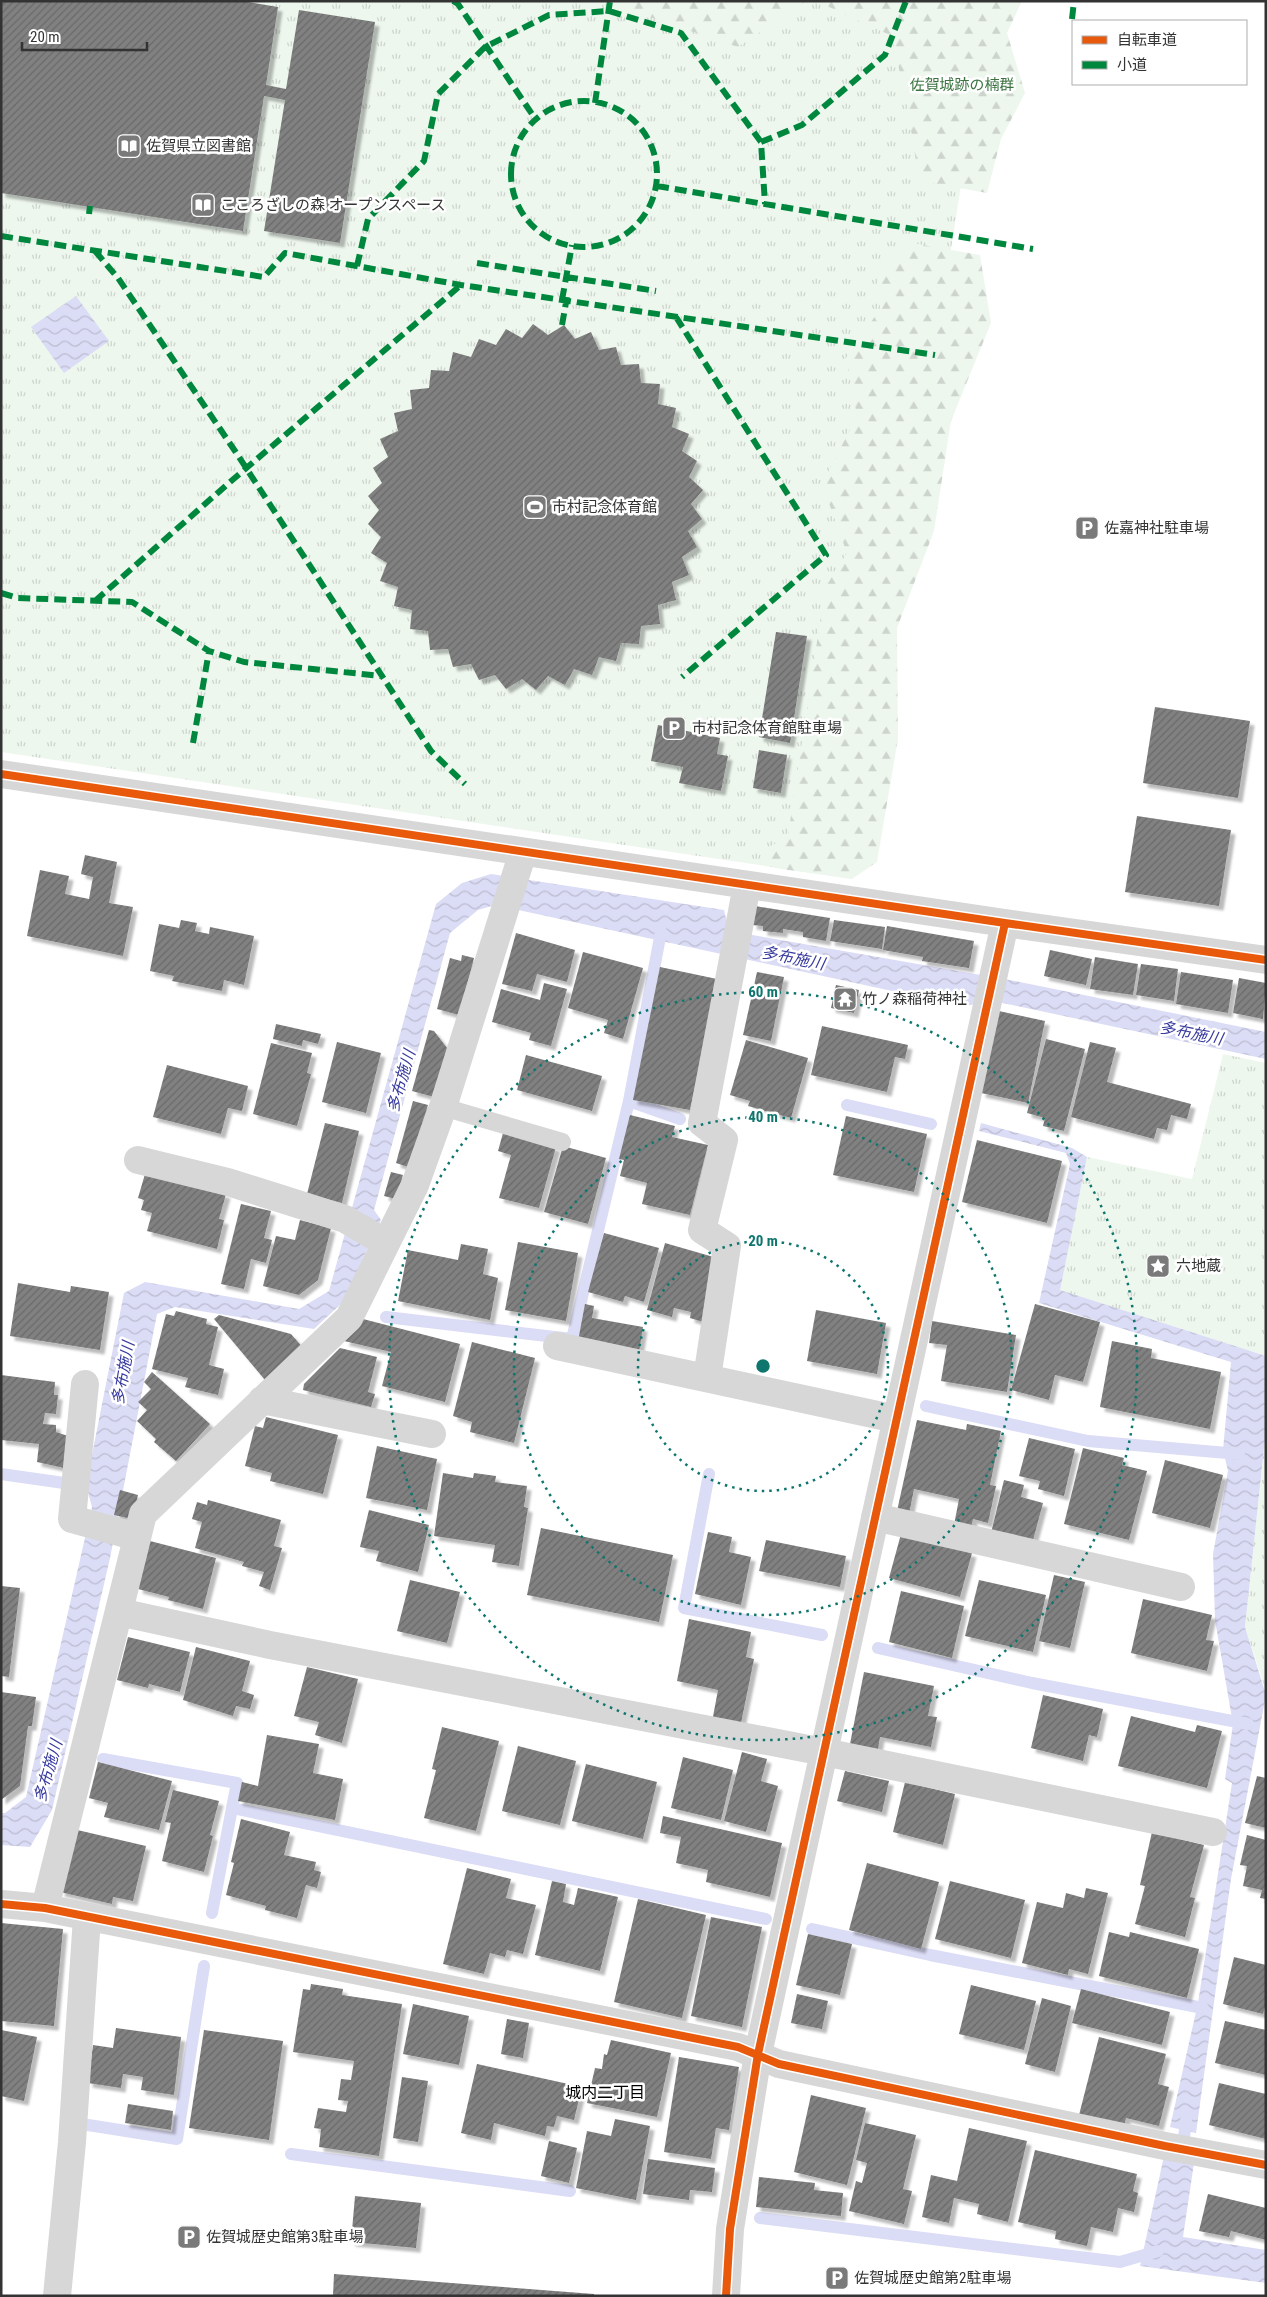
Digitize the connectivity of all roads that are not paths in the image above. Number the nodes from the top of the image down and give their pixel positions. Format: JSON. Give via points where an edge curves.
{"nodes":[{"id":1,"x":1,"y":774,"type":"edge"},
{"id":2,"x":520,"y":862,"type":"junction"},
{"id":3,"x":747,"y":885,"type":"junction"},
{"id":4,"x":1005,"y":924,"type":"junction"},
{"id":5,"x":1266,"y":960,"type":"edge"},
{"id":6,"x":443,"y":1107,"type":"junction"},
{"id":7,"x":562,"y":1142,"type":"dead end"},
{"id":8,"x":138,"y":1160,"type":"dead end"},
{"id":9,"x":386,"y":1243,"type":"junction"},
{"id":10,"x":557,"y":1346,"type":"dead end"},
{"id":11,"x":707,"y":1378,"type":"junction"},
{"id":12,"x":85,"y":1384,"type":"dead end"},
{"id":13,"x":262,"y":1400,"type":"junction"},
{"id":14,"x":896,"y":1418,"type":"junction"},
{"id":15,"x":432,"y":1434,"type":"dead end"},
{"id":16,"x":875,"y":1517,"type":"junction"},
{"id":17,"x":137,"y":1537,"type":"junction"},
{"id":18,"x":1181,"y":1587,"type":"dead end"},
{"id":19,"x":119,"y":1612,"type":"junction"},
{"id":20,"x":824,"y":1752,"type":"junction"},
{"id":21,"x":1213,"y":1832,"type":"dead end"},
{"id":22,"x":1,"y":1904,"type":"edge"},
{"id":23,"x":45,"y":1908,"type":"junction"},
{"id":24,"x":87,"y":1917,"type":"junction"},
{"id":25,"x":758,"y":2054,"type":"junction"},
{"id":26,"x":1266,"y":2165,"type":"edge"},
{"id":27,"x":57,"y":2296,"type":"edge"},
{"id":28,"x":726,"y":2296,"type":"edge"}],
"edges":[{"from":1,"to":2,"type":"street"},
{"from":2,"to":3,"type":"street"},
{"from":2,"to":6,"type":"street"},
{"from":3,"to":4,"type":"street"},
{"from":3,"to":11,"type":"street","via":[[702,1123],[724,1140],[702,1230],[727,1246]]},
{"from":4,"to":5,"type":"street"},
{"from":4,"to":14,"type":"street"},
{"from":6,"to":7,"type":"lane"},
{"from":6,"to":9,"type":"street","via":[[416,1185]]},
{"from":8,"to":9,"type":"street","via":[[228,1182],[345,1219]]},
{"from":9,"to":13,"type":"street","via":[[348,1318]]},
{"from":10,"to":11,"type":"street"},
{"from":11,"to":14,"type":"street"},
{"from":12,"to":17,"type":"street","via":[[74,1496]]},
{"from":13,"to":15,"type":"street"},
{"from":13,"to":17,"type":"street","via":[[143,1514]]},
{"from":14,"to":16,"type":"street"},
{"from":16,"to":18,"type":"street"},
{"from":16,"to":20,"type":"street"},
{"from":17,"to":19,"type":"street"},
{"from":19,"to":20,"type":"street","via":[[270,1645]]},
{"from":19,"to":23,"type":"street"},
{"from":20,"to":21,"type":"street"},
{"from":20,"to":25,"type":"street"},
{"from":22,"to":23,"type":"street"},
{"from":23,"to":24,"type":"street"},
{"from":24,"to":25,"type":"street","via":[[738,2047]]},
{"from":24,"to":27,"type":"street","via":[[72,2142]]},
{"from":25,"to":26,"type":"street","via":[[779,2064]]},
{"from":25,"to":28,"type":"street","via":[[730,2229]]}]}
